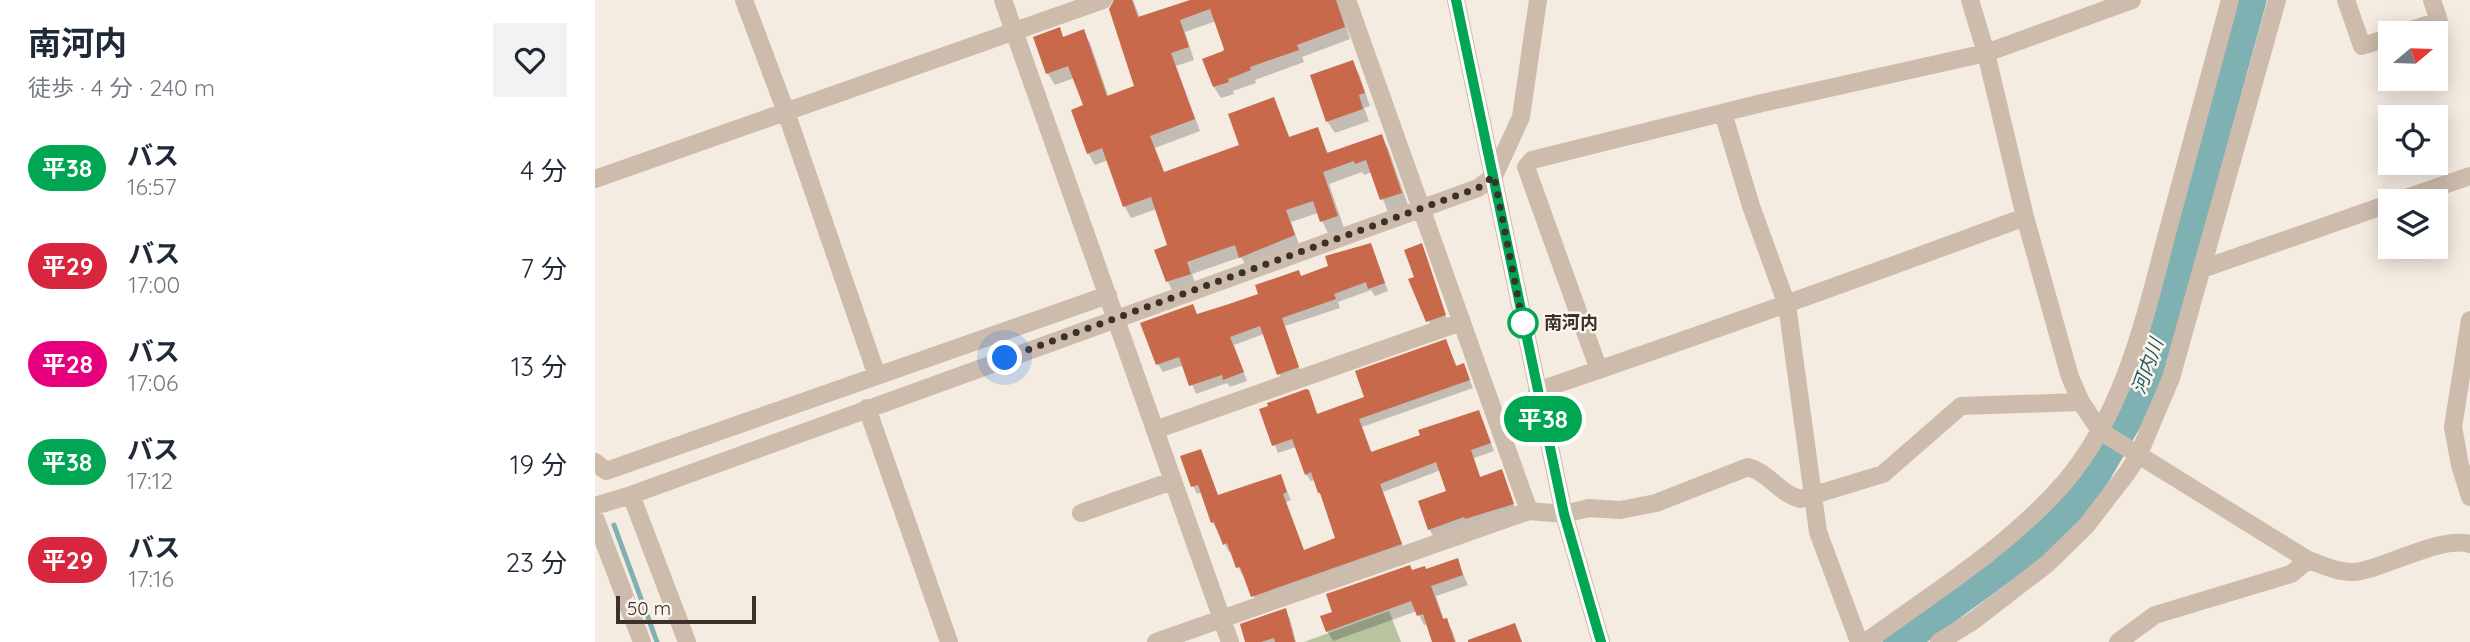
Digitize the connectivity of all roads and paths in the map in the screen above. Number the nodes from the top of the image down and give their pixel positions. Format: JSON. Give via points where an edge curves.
{"nodes":[{"id":1,"x":744,"y":0,"type":"edge"},
{"id":2,"x":1003,"y":0,"type":"edge"},
{"id":3,"x":1103,"y":0,"type":"edge"},
{"id":4,"x":1347,"y":0,"type":"edge"},
{"id":5,"x":1456,"y":0,"type":"edge"},
{"id":6,"x":1538,"y":0,"type":"edge"},
{"id":7,"x":1970,"y":0,"type":"edge"},
{"id":8,"x":2132,"y":0,"type":"edge"},
{"id":9,"x":2230,"y":0,"type":"edge"},
{"id":10,"x":2277,"y":0,"type":"edge"},
{"id":11,"x":2346,"y":0,"type":"edge"},
{"id":12,"x":2432,"y":0,"type":"edge"},
{"id":13,"x":2439,"y":21,"type":"edge"},
{"id":14,"x":1014,"y":31,"type":"junction"},
{"id":15,"x":2378,"y":41,"type":"edge"},
{"id":16,"x":1986,"y":53,"type":"junction"},
{"id":17,"x":786,"y":112,"type":"junction"},
{"id":18,"x":1723,"y":113,"type":"junction"},
{"id":19,"x":1494,"y":176,"type":"junction"},
{"id":20,"x":2470,"y":176,"type":"edge"},
{"id":21,"x":595,"y":178,"type":"edge"},
{"id":22,"x":2432,"y":189,"type":"edge"},
{"id":23,"x":1422,"y":208,"type":"junction"},
{"id":24,"x":2378,"y":208,"type":"edge"},
{"id":25,"x":2025,"y":217,"type":"junction"},
{"id":26,"x":2201,"y":269,"type":"junction"},
{"id":27,"x":1108,"y":295,"type":"junction"},
{"id":28,"x":1787,"y":305,"type":"junction"},
{"id":29,"x":1116,"y":318,"type":"junction"},
{"id":30,"x":2470,"y":320,"type":"edge"},
{"id":31,"x":1461,"y":322,"type":"junction"},
{"id":32,"x":1599,"y":370,"type":"junction"},
{"id":33,"x":877,"y":376,"type":"junction"},
{"id":34,"x":1537,"y":391,"type":"junction"},
{"id":35,"x":2081,"y":402,"type":"junction"},
{"id":36,"x":867,"y":408,"type":"junction"},
{"id":37,"x":2470,"y":415,"type":"edge"},
{"id":38,"x":2453,"y":427,"type":"junction"},
{"id":39,"x":1155,"y":430,"type":"junction"},
{"id":40,"x":2103,"y":433,"type":"junction"},
{"id":41,"x":2135,"y":454,"type":"junction"},
{"id":42,"x":595,"y":462,"type":"edge"},
{"id":43,"x":1172,"y":481,"type":"junction"},
{"id":44,"x":631,"y":495,"type":"junction"},
{"id":45,"x":2470,"y":496,"type":"edge"},
{"id":46,"x":1811,"y":497,"type":"junction"},
{"id":47,"x":595,"y":506,"type":"edge"},
{"id":48,"x":1529,"y":511,"type":"junction"},
{"id":49,"x":1081,"y":513,"type":"dead end"},
{"id":50,"x":1564,"y":514,"type":"junction"},
{"id":51,"x":595,"y":518,"type":"edge"},
{"id":52,"x":2470,"y":544,"type":"edge"},
{"id":53,"x":608,"y":549,"type":"junction"},
{"id":54,"x":2308,"y":560,"type":"junction"},
{"id":55,"x":595,"y":563,"type":"edge"},
{"id":56,"x":1222,"y":620,"type":"junction"},
{"id":57,"x":642,"y":642,"type":"edge"},
{"id":58,"x":687,"y":642,"type":"edge"},
{"id":59,"x":949,"y":642,"type":"edge"},
{"id":60,"x":1156,"y":642,"type":"edge"},
{"id":61,"x":1230,"y":642,"type":"edge"},
{"id":62,"x":1601,"y":642,"type":"edge"},
{"id":63,"x":1859,"y":642,"type":"edge"},
{"id":64,"x":1866,"y":642,"type":"edge"},
{"id":65,"x":1939,"y":642,"type":"edge"},
{"id":66,"x":2119,"y":642,"type":"edge"}],
"edges":[{"from":1,"to":17,"type":"street"},
{"from":2,"to":14,"type":"street"},
{"from":3,"to":14,"type":"street"},
{"from":4,"to":23,"type":"street"},
{"from":5,"to":19,"type":"street"},
{"from":6,"to":19,"type":"street","via":[[1521,117]]},
{"from":7,"to":16,"type":"street"},
{"from":8,"to":16,"type":"street"},
{"from":9,"to":40,"type":"street","via":[[2144,319]]},
{"from":10,"to":26,"type":"street"},
{"from":11,"to":15,"type":"street","via":[[2362,46]]},
{"from":12,"to":13,"type":"street"},
{"from":14,"to":17,"type":"street"},
{"from":14,"to":27,"type":"street"},
{"from":16,"to":18,"type":"street"},
{"from":16,"to":25,"type":"street"},
{"from":17,"to":21,"type":"street"},
{"from":17,"to":33,"type":"street"},
{"from":18,"to":28,"type":"street"},
{"from":18,"to":32,"type":"street","via":[[1532,160],[1526,167]]},
{"from":19,"to":23,"type":"street","via":[[1478,188]]},
{"from":19,"to":34,"type":"street"},
{"from":20,"to":22,"type":"street"},
{"from":23,"to":29,"type":"street"},
{"from":23,"to":31,"type":"street"},
{"from":24,"to":26,"type":"street"},
{"from":25,"to":28,"type":"street"},
{"from":25,"to":35,"type":"street"},
{"from":26,"to":41,"type":"street","via":[[2171,378]]},
{"from":27,"to":29,"type":"street"},
{"from":27,"to":33,"type":"street"},
{"from":28,"to":32,"type":"street"},
{"from":28,"to":46,"type":"street"},
{"from":29,"to":36,"type":"street"},
{"from":29,"to":39,"type":"street"},
{"from":30,"to":38,"type":"street"},
{"from":31,"to":39,"type":"street"},
{"from":31,"to":48,"type":"street"},
{"from":32,"to":34,"type":"street"},
{"from":33,"to":42,"type":"street","via":[[606,471]]},
{"from":34,"to":50,"type":"street"},
{"from":35,"to":40,"type":"street"},
{"from":35,"to":46,"type":"street","via":[[1961,407],[1883,474]]},
{"from":36,"to":44,"type":"street"},
{"from":36,"to":59,"type":"street"},
{"from":37,"to":38,"type":"street"},
{"from":38,"to":45,"type":"street"},
{"from":39,"to":43,"type":"street"},
{"from":40,"to":41,"type":"street"},
{"from":40,"to":64,"type":"street","via":[[2033,517]]},
{"from":41,"to":54,"type":"street"},
{"from":41,"to":65,"type":"street","via":[[2122,481],[2086,526],[2047,564]]},
{"from":43,"to":49,"type":"street"},
{"from":43,"to":56,"type":"street"},
{"from":44,"to":47,"type":"street"},
{"from":44,"to":58,"type":"street"},
{"from":46,"to":50,"type":"street","via":[[1788,496],[1762,471],[1748,467],[1656,503]]},
{"from":46,"to":63,"type":"street","via":[[1818,532]]},
{"from":48,"to":50,"type":"street"},
{"from":48,"to":56,"type":"street"},
{"from":50,"to":62,"type":"street"},
{"from":51,"to":53,"type":"street"},
{"from":52,"to":54,"type":"street","via":[[2451,542],[2359,572],[2338,571]]},
{"from":53,"to":55,"type":"street"},
{"from":53,"to":57,"type":"street"},
{"from":54,"to":66,"type":"street","via":[[2291,574],[2155,615]]},
{"from":56,"to":60,"type":"street"},
{"from":56,"to":61,"type":"street"}]}
